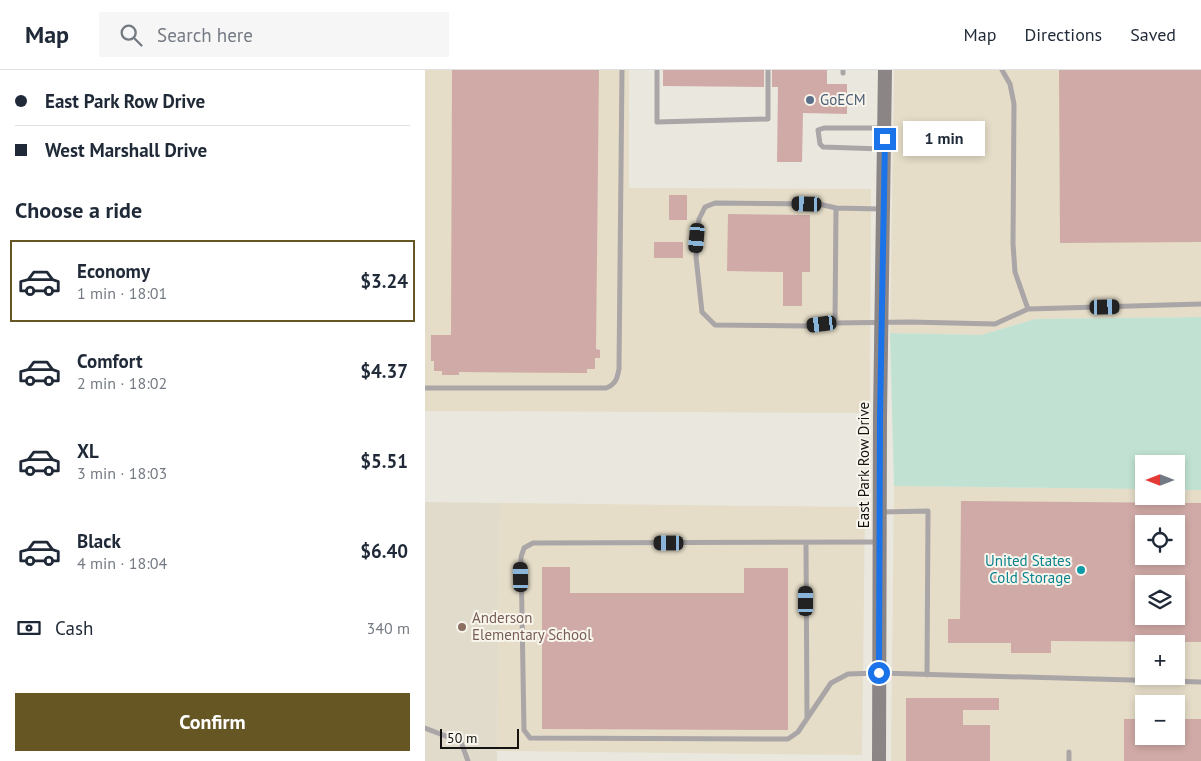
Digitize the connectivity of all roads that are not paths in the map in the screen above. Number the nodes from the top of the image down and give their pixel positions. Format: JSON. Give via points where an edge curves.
{"nodes":[{"id":1,"x":622,"y":70,"type":"edge"},
{"id":2,"x":657,"y":70,"type":"edge"},
{"id":3,"x":768,"y":70,"type":"edge"},
{"id":4,"x":885,"y":70,"type":"edge"},
{"id":5,"x":1002,"y":70,"type":"edge"},
{"id":6,"x":885,"y":128,"type":"junction"},
{"id":7,"x":885,"y":150,"type":"junction"},
{"id":8,"x":837,"y":208,"type":"junction"},
{"id":9,"x":884,"y":209,"type":"junction"},
{"id":10,"x":1201,"y":304,"type":"edge"},
{"id":11,"x":1028,"y":310,"type":"junction"},
{"id":12,"x":835,"y":323,"type":"junction"},
{"id":13,"x":882,"y":323,"type":"junction"},
{"id":14,"x":425,"y":388,"type":"edge"},
{"id":15,"x":880,"y":512,"type":"junction"},
{"id":16,"x":806,"y":542,"type":"junction"},
{"id":17,"x":880,"y":542,"type":"junction"},
{"id":18,"x":879,"y":673,"type":"junction"},
{"id":19,"x":927,"y":675,"type":"junction"},
{"id":20,"x":1201,"y":682,"type":"edge"},
{"id":21,"x":807,"y":719,"type":"junction"},
{"id":22,"x":425,"y":728,"type":"edge"},
{"id":23,"x":1069,"y":752,"type":"dead end"},
{"id":24,"x":468,"y":761,"type":"edge"},
{"id":25,"x":879,"y":761,"type":"edge"},
{"id":26,"x":1069,"y":761,"type":"edge"}],
"edges":[{"from":1,"to":14,"type":"lane","via":[[617,380],[606,388]]},
{"from":2,"to":3,"type":"lane","via":[[657,122],[768,118]]},
{"from":4,"to":6,"type":"main road","name":"East Park Row Drive"},
{"from":5,"to":11,"type":"lane","via":[[1010,84],[1014,104],[1015,272]]},
{"from":6,"to":7,"type":"main road","name":"East Park Row Drive"},
{"from":6,"to":7,"type":"lane","via":[[818,130],[823,147]]},
{"from":7,"to":9,"type":"main road","name":"East Park Row Drive"},
{"from":8,"to":9,"type":"lane"},
{"from":8,"to":12,"type":"lane"},
{"from":8,"to":12,"type":"lane","via":[[819,204],[715,203],[705,207],[699,219],[696,257],[703,312],[715,325],[809,326]]},
{"from":9,"to":13,"type":"main road","name":"East Park Row Drive"},
{"from":10,"to":11,"type":"lane"},
{"from":11,"to":13,"type":"lane","via":[[995,324]]},
{"from":12,"to":13,"type":"lane"},
{"from":13,"to":15,"type":"main road","name":"East Park Row Drive"},
{"from":15,"to":17,"type":"main road","name":"East Park Row Drive"},
{"from":15,"to":19,"type":"lane","via":[[928,511]]},
{"from":16,"to":17,"type":"lane"},
{"from":16,"to":21,"type":"lane"},
{"from":16,"to":21,"type":"lane","via":[[533,543],[524,548],[521,558],[524,730],[530,738],[788,739]]},
{"from":17,"to":18,"type":"main road","name":"East Park Row Drive"},
{"from":18,"to":19,"type":"lane"},
{"from":18,"to":21,"type":"lane","via":[[849,674],[831,683]]},
{"from":18,"to":25,"type":"main road","name":"East Park Row Drive"},
{"from":19,"to":20,"type":"lane"},
{"from":22,"to":24,"type":"lane","via":[[461,742]]},
{"from":23,"to":26,"type":"lane"}]}
